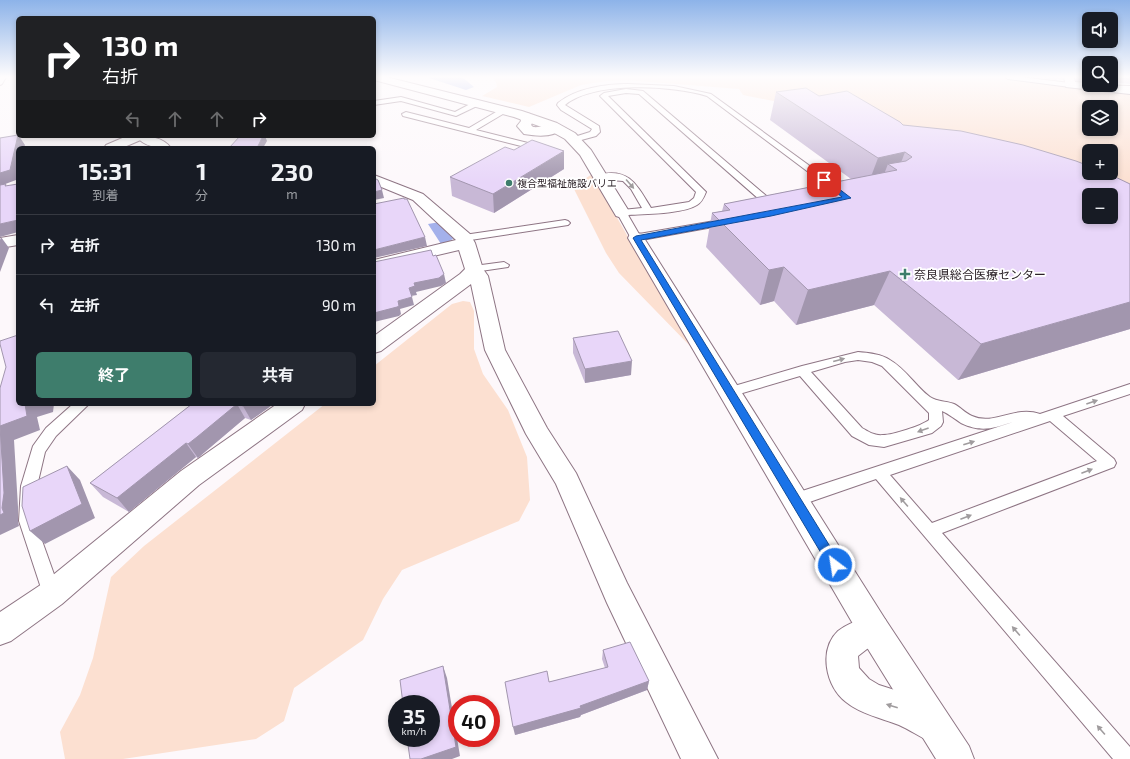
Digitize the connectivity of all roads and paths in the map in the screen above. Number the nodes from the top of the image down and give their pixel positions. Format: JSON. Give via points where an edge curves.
{"nodes":[{"id":1,"x":502,"y":112,"type":"edge"},
{"id":2,"x":509,"y":112,"type":"edge"},
{"id":3,"x":571,"y":112,"type":"edge"},
{"id":4,"x":620,"y":112,"type":"edge"},
{"id":5,"x":665,"y":112,"type":"edge"},
{"id":6,"x":733,"y":112,"type":"edge"},
{"id":7,"x":406,"y":114,"type":"dead end"},
{"id":8,"x":469,"y":131,"type":"junction"},
{"id":9,"x":134,"y":138,"type":"edge"},
{"id":10,"x":146,"y":138,"type":"edge"},
{"id":11,"x":574,"y":140,"type":"junction"},
{"id":12,"x":116,"y":146,"type":"edge"},
{"id":13,"x":160,"y":146,"type":"edge"},
{"id":14,"x":533,"y":147,"type":"edge"},
{"id":15,"x":602,"y":178,"type":"junction"},
{"id":16,"x":376,"y":180,"type":"edge"},
{"id":17,"x":418,"y":197,"type":"junction"},
{"id":18,"x":832,"y":201,"type":"edge"},
{"id":19,"x":389,"y":203,"type":"edge"},
{"id":20,"x":648,"y":210,"type":"junction"},
{"id":21,"x":622,"y":212,"type":"junction"},
{"id":22,"x":565,"y":223,"type":"dead end"},
{"id":23,"x":636,"y":238,"type":"junction"},
{"id":24,"x":16,"y":240,"type":"edge"},
{"id":25,"x":465,"y":240,"type":"junction"},
{"id":26,"x":0,"y":243,"type":"edge"},
{"id":27,"x":376,"y":264,"type":"edge"},
{"id":28,"x":504,"y":265,"type":"dead end"},
{"id":29,"x":474,"y":269,"type":"junction"},
{"id":30,"x":376,"y":345,"type":"edge"},
{"id":31,"x":802,"y":370,"type":"junction"},
{"id":32,"x":1130,"y":389,"type":"edge"},
{"id":33,"x":729,"y":392,"type":"junction"},
{"id":34,"x":927,"y":402,"type":"junction"},
{"id":35,"x":80,"y":406,"type":"edge"},
{"id":36,"x":291,"y":406,"type":"edge"},
{"id":37,"x":1050,"y":416,"type":"junction"},
{"id":38,"x":878,"y":473,"type":"junction"},
{"id":39,"x":795,"y":500,"type":"junction"},
{"id":40,"x":929,"y":531,"type":"junction"},
{"id":41,"x":52,"y":594,"type":"junction"},
{"id":42,"x":0,"y":630,"type":"edge"},
{"id":43,"x":874,"y":630,"type":"junction"},
{"id":44,"x":939,"y":730,"type":"junction"},
{"id":45,"x":700,"y":759,"type":"edge"},
{"id":46,"x":956,"y":759,"type":"edge"},
{"id":47,"x":1127,"y":759,"type":"edge"}],
"edges":[{"from":1,"to":8,"type":"lane"},
{"from":2,"to":11,"type":"street","via":[[526,117],[524,126],[529,131],[543,132],[555,128]]},
{"from":3,"to":11,"type":"lane","via":[[596,128],[593,134]]},
{"from":4,"to":20,"type":"lane","via":[[701,192],[693,203]]},
{"from":5,"to":23,"type":"lane","via":[[774,207],[775,213]]},
{"from":6,"to":18,"type":"lane","via":[[850,197]]},
{"from":7,"to":8,"type":"lane"},
{"from":8,"to":14,"type":"lane"},
{"from":9,"to":12,"type":"street"},
{"from":10,"to":13,"type":"street"},
{"from":11,"to":15,"type":"street"},
{"from":15,"to":20,"type":"lane","one_way":true,"via":[[622,177],[628,180]]},
{"from":15,"to":21,"type":"street"},
{"from":16,"to":17,"type":"street"},
{"from":17,"to":19,"type":"street"},
{"from":17,"to":25,"type":"street"},
{"from":20,"to":21,"type":"lane"},
{"from":21,"to":23,"type":"lane"},
{"from":22,"to":25,"type":"lane"},
{"from":23,"to":33,"type":"street"},
{"from":24,"to":26,"type":"street"},
{"from":25,"to":27,"type":"street"},
{"from":25,"to":29,"type":"street"},
{"from":28,"to":29,"type":"lane"},
{"from":29,"to":30,"type":"street","via":[[467,278]]},
{"from":29,"to":45,"type":"street","via":[[479,276],[495,350],[538,434],[567,480],[617,593]]},
{"from":31,"to":33,"type":"lane"},
{"from":31,"to":34,"type":"lane","one_way":true,"via":[[858,356],[874,358],[886,363]]},
{"from":34,"to":31,"type":"lane","one_way":true,"via":[[936,412],[936,422],[927,429],[884,441],[869,439],[857,432]]},
{"from":37,"to":32,"type":"lane","one_way":true},
{"from":33,"to":39,"type":"street"},
{"from":34,"to":37,"type":"lane","via":[[949,408],[979,424],[991,424],[1013,417]]},
{"from":35,"to":41,"type":"lane","via":[[51,432],[38,450],[28,486],[27,521]]},
{"from":36,"to":41,"type":"street","via":[[190,478]]},
{"from":38,"to":37,"type":"lane","one_way":true},
{"from":40,"to":37,"type":"lane","one_way":true,"via":[[1110,463]]},
{"from":38,"to":39,"type":"lane"},
{"from":40,"to":38,"type":"lane","one_way":true},
{"from":39,"to":43,"type":"street"},
{"from":47,"to":40,"type":"lane","one_way":true},
{"from":41,"to":42,"type":"street"},
{"from":43,"to":44,"type":"street"},
{"from":44,"to":43,"type":"street","one_way":true,"via":[[910,712],[865,696],[850,683],[842,665],[844,650],[850,640]]},
{"from":44,"to":46,"type":"street"}]}
